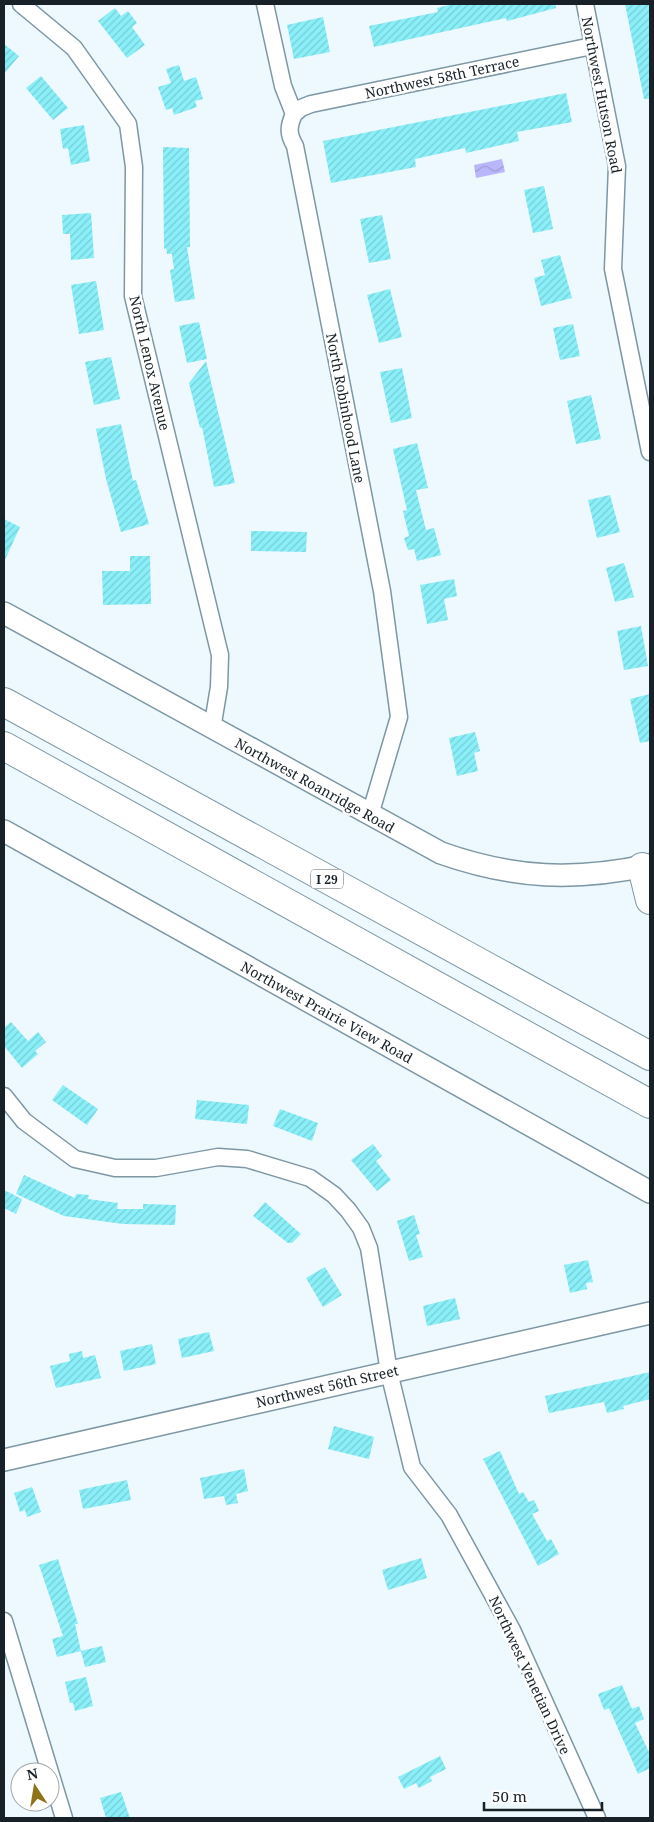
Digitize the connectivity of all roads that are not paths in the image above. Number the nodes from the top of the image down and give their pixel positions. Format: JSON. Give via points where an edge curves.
{"nodes":[{"id":1,"x":21,"y":4,"type":"edge"},
{"id":2,"x":265,"y":4,"type":"edge"},
{"id":3,"x":585,"y":4,"type":"edge"},
{"id":4,"x":592,"y":46,"type":"junction"},
{"id":5,"x":294,"y":114,"type":"junction"},
{"id":6,"x":650,"y":452,"type":"edge"},
{"id":7,"x":4,"y":613,"type":"edge"},
{"id":8,"x":4,"y":702,"type":"edge"},
{"id":9,"x":212,"y":728,"type":"junction"},
{"id":10,"x":4,"y":746,"type":"edge"},
{"id":11,"x":370,"y":815,"type":"junction"},
{"id":12,"x":4,"y":832,"type":"edge"},
{"id":13,"x":646,"y":866,"type":"edge"},
{"id":14,"x":650,"y":900,"type":"edge"},
{"id":15,"x":650,"y":1056,"type":"edge"},
{"id":16,"x":4,"y":1096,"type":"edge"},
{"id":17,"x":650,"y":1104,"type":"edge"},
{"id":18,"x":650,"y":1192,"type":"edge"},
{"id":19,"x":650,"y":1313,"type":"edge"},
{"id":20,"x":389,"y":1372,"type":"junction"},
{"id":21,"x":4,"y":1460,"type":"edge"},
{"id":22,"x":4,"y":1621,"type":"edge"},
{"id":23,"x":64,"y":1818,"type":"edge"},
{"id":24,"x":597,"y":1818,"type":"edge"}],
"edges":[{"from":1,"to":9,"type":"street","name":"North Lenox Avenue","via":[[74,48],[128,124],[134,167],[133,296],[220,655]]},
{"from":2,"to":5,"type":"street","name":"North Robinhood Lane","via":[[283,86]]},
{"from":3,"to":4,"type":"street","name":"Northwest Hutson Road"},
{"from":4,"to":5,"type":"street","name":"Northwest 58th Terrace","via":[[311,104]]},
{"from":4,"to":6,"type":"street","name":"Northwest Hutson Road","via":[[617,166],[613,269]]},
{"from":5,"to":11,"type":"street","name":"North Robinhood Lane","via":[[289,125],[290,136],[295,146],[382,591],[399,717]]},
{"from":7,"to":9,"type":"street","name":"Northwest Roanridge Road"},
{"from":8,"to":15,"type":"highway","number":"I 29"},
{"from":9,"to":11,"type":"street","name":"Northwest Roanridge Road"},
{"from":10,"to":17,"type":"highway"},
{"from":11,"to":13,"type":"street","name":"Northwest Roanridge Road","via":[[441,854],[504,872],[569,876],[620,872]]},
{"from":12,"to":18,"type":"street","name":"Northwest Prairie View Road"},
{"from":13,"to":14,"type":"highway"},
{"from":16,"to":20,"type":"street","via":[[24,1121],[75,1159],[115,1168],[156,1168],[234,1156],[295,1172],[334,1195],[352,1216],[369,1248]]},
{"from":19,"to":20,"type":"street","name":"Northwest 56th Street"},
{"from":20,"to":21,"type":"street","name":"Northwest 56th Street"},
{"from":20,"to":24,"type":"street","name":"Northwest Venetian Drive","via":[[412,1467],[449,1515],[512,1630]]},
{"from":22,"to":23,"type":"street"}]}
